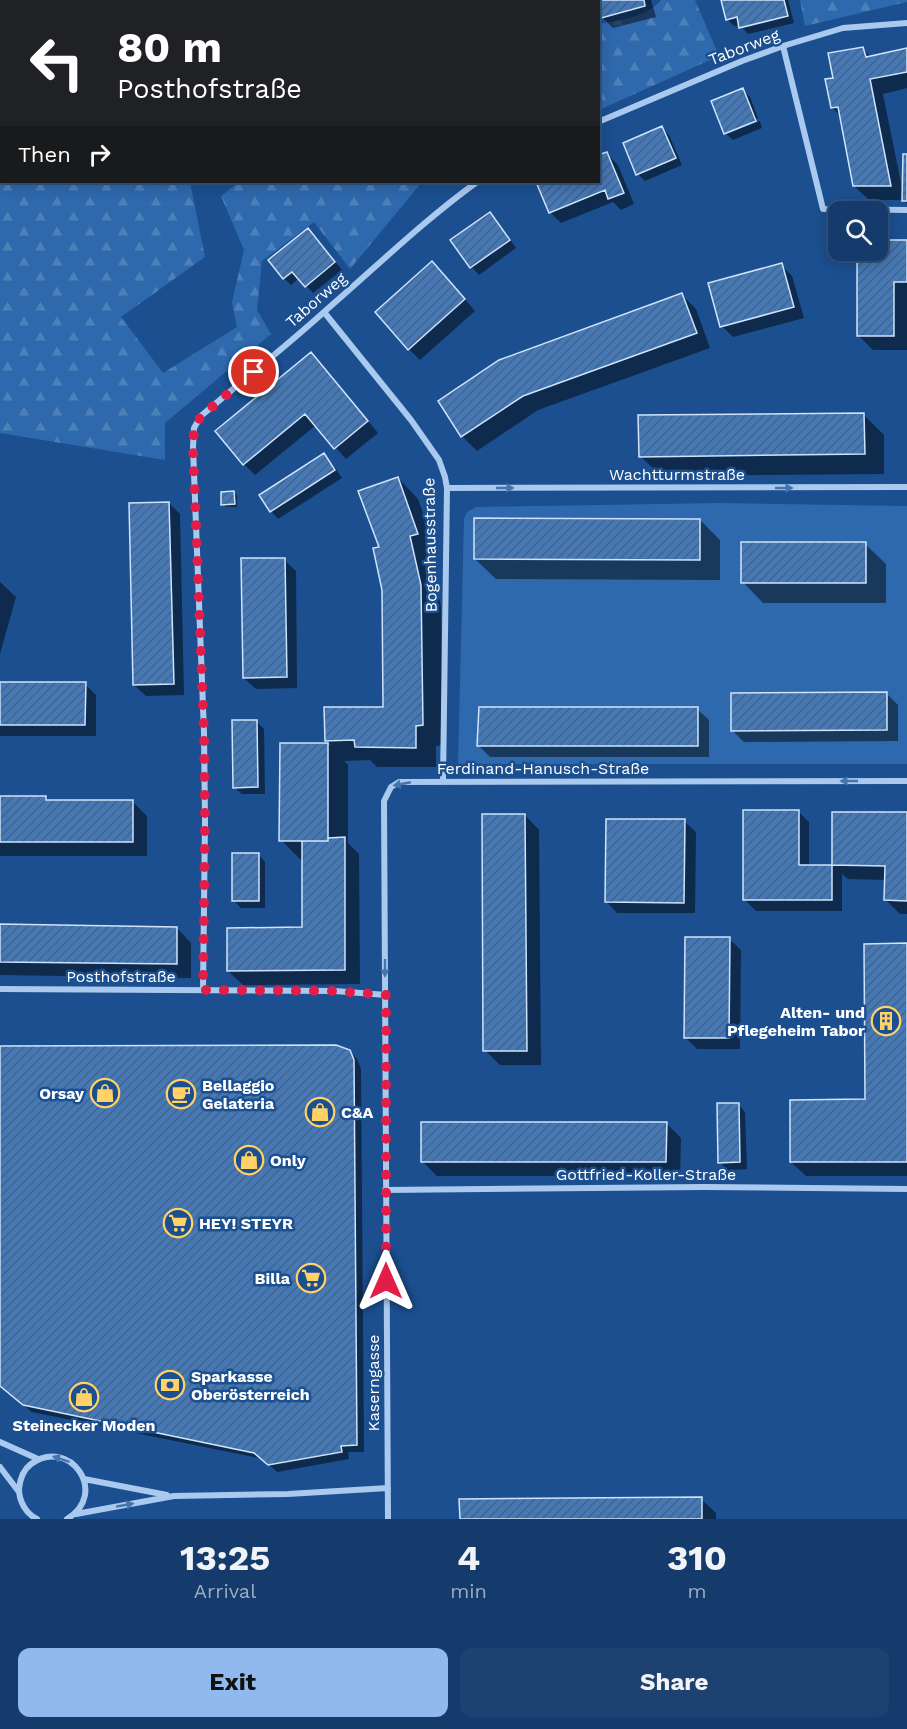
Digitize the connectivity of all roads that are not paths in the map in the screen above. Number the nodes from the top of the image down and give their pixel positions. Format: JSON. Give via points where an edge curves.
{"nodes":[{"id":1,"x":907,"y":23,"type":"edge"},
{"id":2,"x":783,"y":46,"type":"junction"},
{"id":3,"x":600,"y":121,"type":"edge"},
{"id":4,"x":476,"y":183,"type":"edge"},
{"id":5,"x":907,"y":210,"type":"edge"},
{"id":6,"x":324,"y":312,"type":"junction"},
{"id":7,"x":907,"y":487,"type":"edge"},
{"id":8,"x":447,"y":488,"type":"junction"},
{"id":9,"x":907,"y":781,"type":"edge"},
{"id":10,"x":443,"y":782,"type":"junction"},
{"id":11,"x":0,"y":989,"type":"edge"},
{"id":12,"x":203,"y":990,"type":"junction"},
{"id":13,"x":386,"y":995,"type":"junction"},
{"id":14,"x":907,"y":1189,"type":"edge"},
{"id":15,"x":385,"y":1190,"type":"junction"},
{"id":16,"x":0,"y":1442,"type":"edge"},
{"id":17,"x":38,"y":1459,"type":"junction"},
{"id":18,"x":0,"y":1467,"type":"edge"},
{"id":19,"x":84,"y":1479,"type":"junction"},
{"id":20,"x":388,"y":1488,"type":"junction"},
{"id":21,"x":19,"y":1492,"type":"junction"},
{"id":22,"x":174,"y":1496,"type":"junction"},
{"id":23,"x":76,"y":1514,"type":"junction"},
{"id":24,"x":37,"y":1519,"type":"edge"},
{"id":25,"x":67,"y":1519,"type":"edge"},
{"id":26,"x":388,"y":1519,"type":"edge"}],
"edges":[{"from":1,"to":2,"type":"street","name":"Taborweg","via":[[843,28]]},
{"from":2,"to":3,"type":"street","name":"Taborweg"},
{"from":2,"to":5,"type":"street","via":[[823,209]]},
{"from":4,"to":6,"type":"street","name":"Taborweg"},
{"from":6,"to":8,"type":"street","name":"Bogenhausstraße","via":[[439,460]]},
{"from":6,"to":12,"type":"street","name":"Taborweg","via":[[201,416],[194,428],[204,733]]},
{"from":8,"to":7,"type":"street","name":"Wachtturmstraße","one_way":true},
{"from":8,"to":10,"type":"street","name":"Bogenhausstraße"},
{"from":9,"to":10,"type":"street","name":"Ferdinand-Hanusch-Straße","one_way":true},
{"from":10,"to":13,"type":"street","name":"Ferdinand-Hanusch-Straße","one_way":true,"via":[[399,782],[390,787],[384,801]]},
{"from":11,"to":12,"type":"street","name":"Posthofstraße"},
{"from":12,"to":13,"type":"street","name":"Posthofstraße"},
{"from":13,"to":15,"type":"street","name":"Kaserngasse"},
{"from":14,"to":15,"type":"street","name":"Gottfried-Koller-Straße"},
{"from":15,"to":20,"type":"street","name":"Kaserngasse"},
{"from":16,"to":17,"type":"street"},
{"from":19,"to":17,"type":"street","one_way":true,"via":[[68,1460],[55,1456]]},
{"from":17,"to":21,"type":"street","via":[[27,1467]]},
{"from":18,"to":21,"type":"street"},
{"from":19,"to":22,"type":"street"},
{"from":19,"to":23,"type":"street","via":[[86,1491]]},
{"from":20,"to":22,"type":"street"},
{"from":20,"to":26,"type":"street","name":"Kaserngasse"},
{"from":21,"to":24,"type":"street","via":[[23,1506]]},
{"from":23,"to":22,"type":"street","one_way":true},
{"from":23,"to":25,"type":"street"}]}
